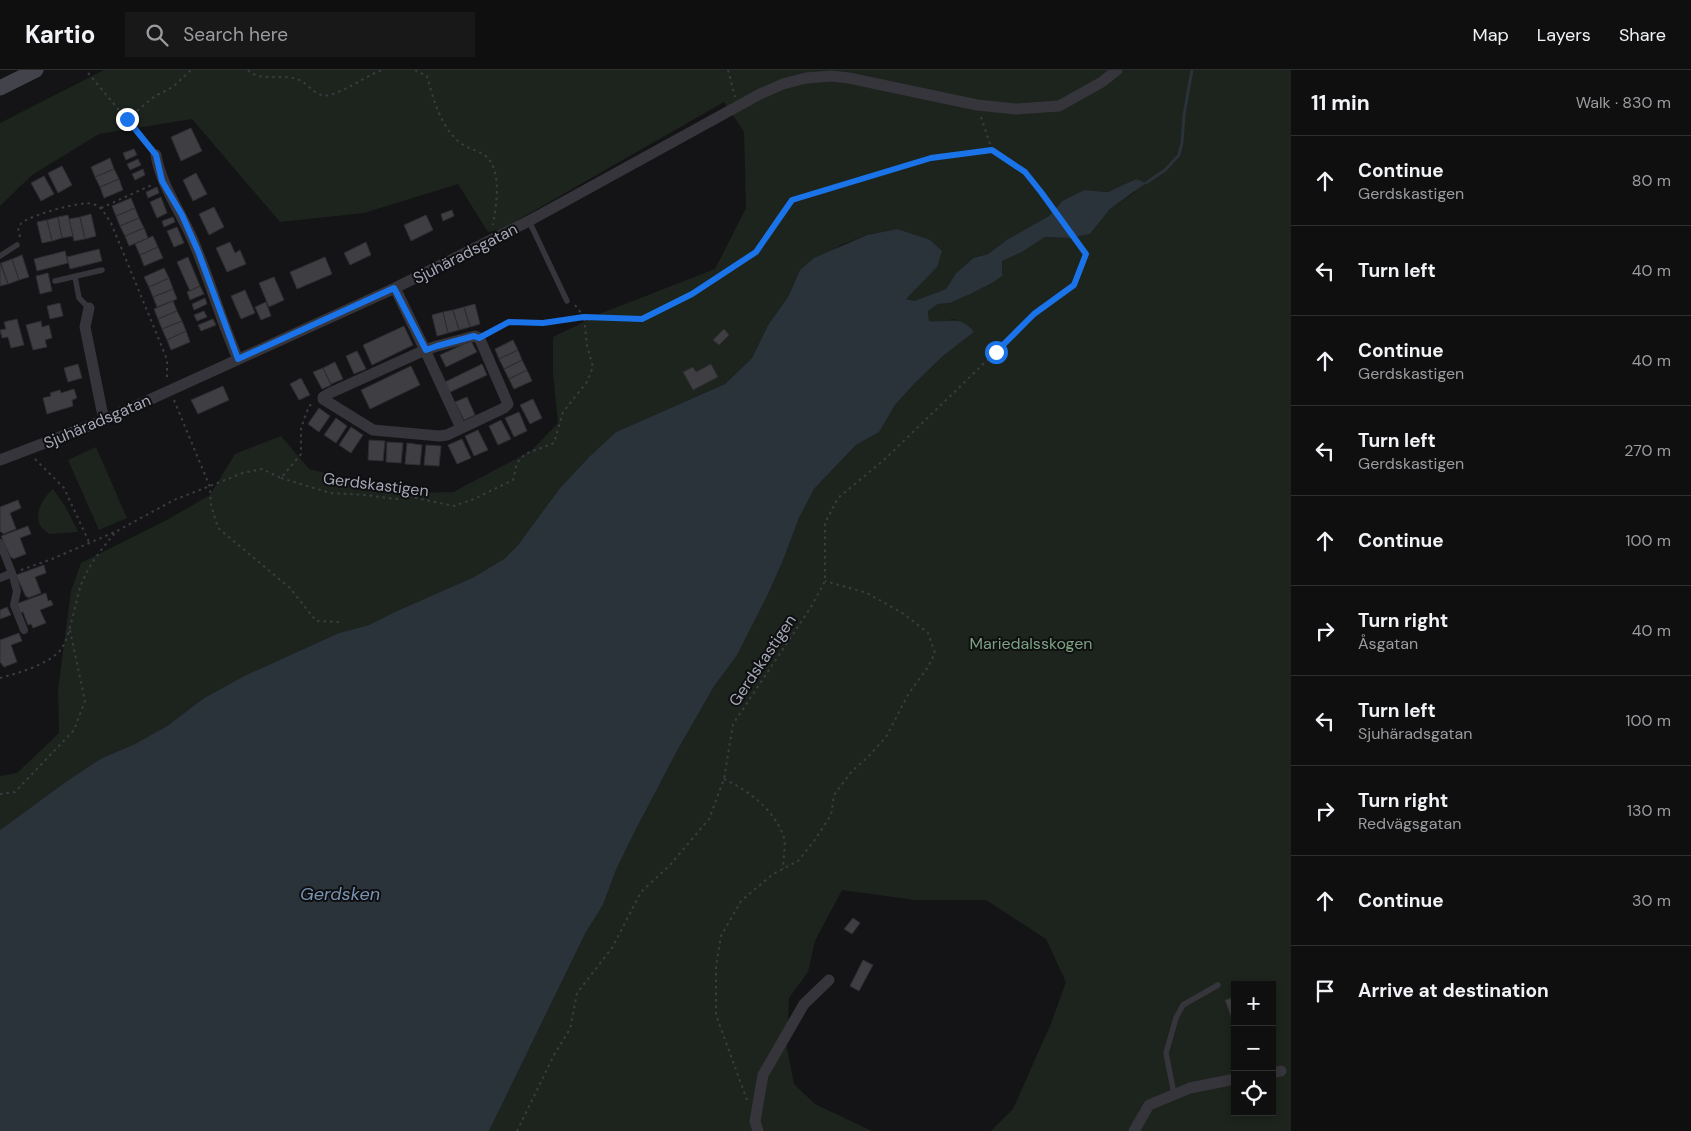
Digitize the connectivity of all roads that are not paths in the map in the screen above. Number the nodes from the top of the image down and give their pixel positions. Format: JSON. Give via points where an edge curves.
{"nodes":[{"id":1,"x":36,"y":70,"type":"edge"},
{"id":2,"x":1117,"y":70,"type":"edge"},
{"id":3,"x":0,"y":88,"type":"edge"},
{"id":4,"x":156,"y":155,"type":"road end"},
{"id":5,"x":529,"y":221,"type":"junction"},
{"id":6,"x":18,"y":245,"type":"dead end"},
{"id":7,"x":0,"y":256,"type":"edge"},
{"id":8,"x":102,"y":270,"type":"dead end"},
{"id":9,"x":75,"y":276,"type":"junction"},
{"id":10,"x":55,"y":281,"type":"dead end"},
{"id":11,"x":394,"y":288,"type":"junction"},
{"id":12,"x":567,"y":301,"type":"road end"},
{"id":13,"x":89,"y":308,"type":"joint"},
{"id":14,"x":426,"y":350,"type":"junction"},
{"id":15,"x":238,"y":359,"type":"junction"},
{"id":16,"x":105,"y":420,"type":"junction"},
{"id":17,"x":461,"y":428,"type":"junction"},
{"id":18,"x":0,"y":460,"type":"edge"},
{"id":19,"x":0,"y":544,"type":"edge"},
{"id":20,"x":12,"y":573,"type":"junction"},
{"id":21,"x":0,"y":578,"type":"edge"},
{"id":22,"x":24,"y":630,"type":"dead end"},
{"id":23,"x":829,"y":980,"type":"dead end"},
{"id":24,"x":1218,"y":985,"type":"dead end"},
{"id":25,"x":1231,"y":1080,"type":"edge"},
{"id":26,"x":1174,"y":1094,"type":"junction"},
{"id":27,"x":756,"y":1126,"type":"edge"},
{"id":28,"x":1134,"y":1131,"type":"edge"}],
"edges":[{"from":1,"to":3,"type":"main road"},
{"from":2,"to":5,"type":"street","name":"Sjuhäradsgatan","via":[[1059,106],[1016,109],[977,105],[849,78],[806,78],[783,84],[740,105]]},
{"from":4,"to":15,"type":"street","via":[[162,181],[194,242]]},
{"from":5,"to":11,"type":"street","name":"Sjuhäradsgatan"},
{"from":5,"to":12,"type":"lane"},
{"from":6,"to":7,"type":"lane"},
{"from":8,"to":9,"type":"lane"},
{"from":9,"to":10,"type":"lane"},
{"from":9,"to":13,"type":"lane","via":[[79,298]]},
{"from":11,"to":14,"type":"street"},
{"from":11,"to":15,"type":"street","name":"Sjuhäradsgatan"},
{"from":13,"to":16,"type":"street","via":[[85,327]]},
{"from":14,"to":17,"type":"street"},
{"from":14,"to":17,"type":"street","via":[[474,336],[479,338],[508,404]]},
{"from":14,"to":17,"type":"street","via":[[330,393],[323,400],[373,430],[439,436]]},
{"from":15,"to":16,"type":"street","name":"Sjuhäradsgatan"},
{"from":16,"to":18,"type":"street","name":"Sjuhäradsgatan"},
{"from":19,"to":20,"type":"street"},
{"from":20,"to":21,"type":"street"},
{"from":20,"to":22,"type":"street","via":[[17,591],[14,605]]},
{"from":23,"to":27,"type":"street","via":[[804,1004],[763,1075]]},
{"from":24,"to":26,"type":"lane","via":[[1182,1005],[1176,1018],[1166,1053]]},
{"from":25,"to":26,"type":"street"},
{"from":26,"to":28,"type":"street","via":[[1149,1106]]}]}
